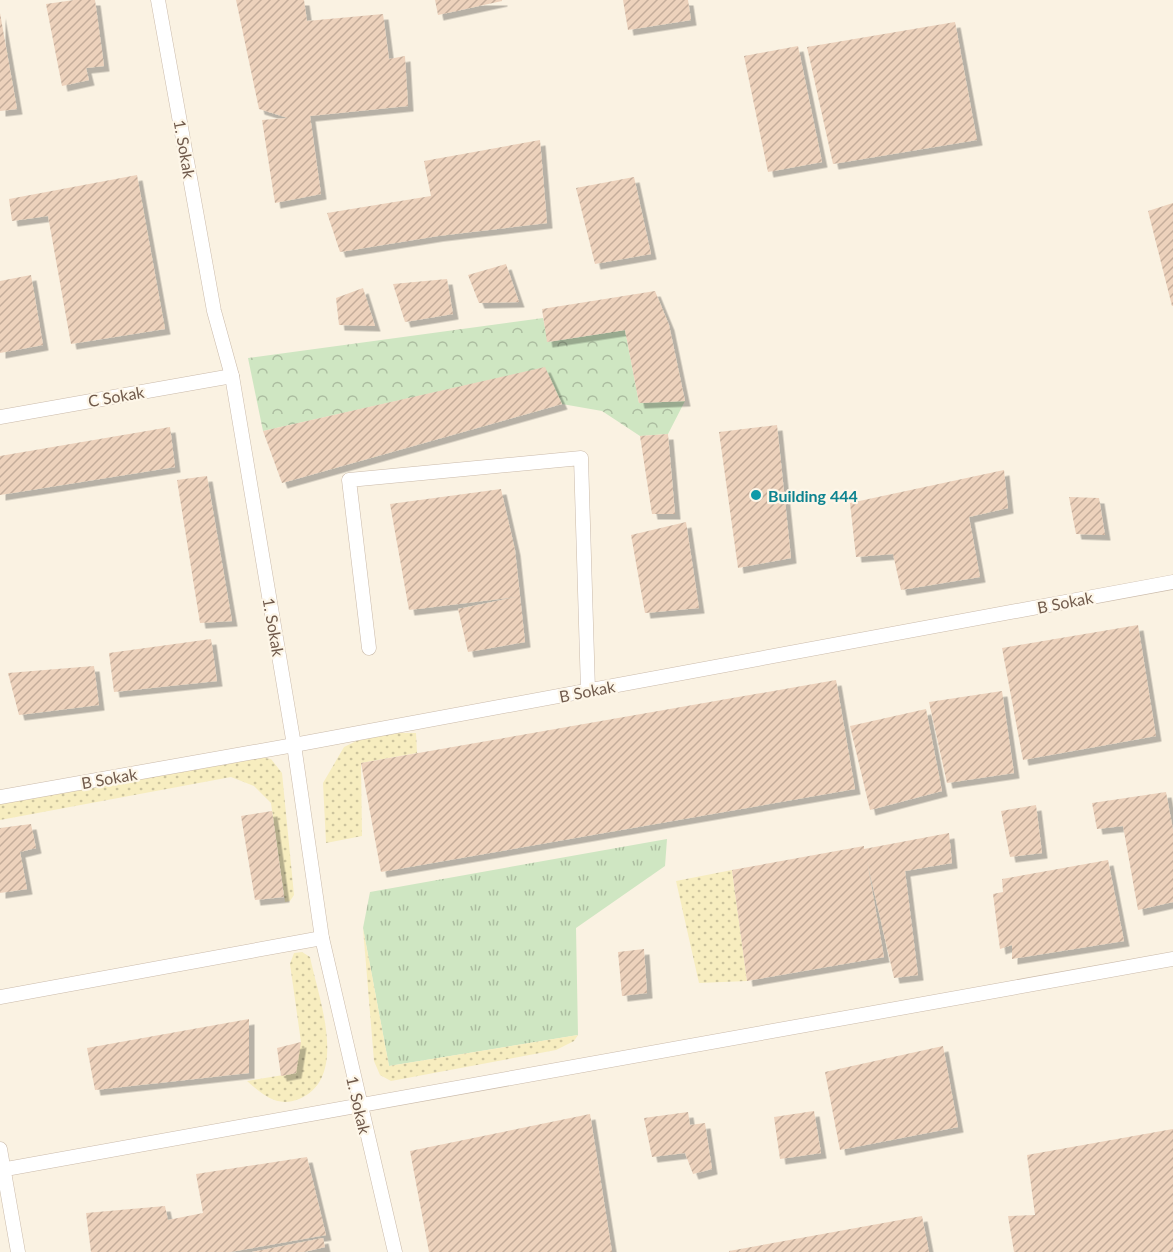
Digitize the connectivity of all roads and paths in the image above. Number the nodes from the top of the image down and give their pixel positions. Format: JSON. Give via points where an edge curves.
{"nodes":[{"id":1,"x":158,"y":0,"type":"edge"},
{"id":2,"x":232,"y":376,"type":"junction"},
{"id":3,"x":0,"y":417,"type":"edge"},
{"id":4,"x":1173,"y":582,"type":"edge"},
{"id":5,"x":369,"y":648,"type":"dead end"},
{"id":6,"x":588,"y":690,"type":"junction"},
{"id":7,"x":294,"y":745,"type":"junction"},
{"id":8,"x":0,"y":797,"type":"edge"},
{"id":9,"x":322,"y":938,"type":"junction"},
{"id":10,"x":1173,"y":959,"type":"edge"},
{"id":11,"x":0,"y":997,"type":"edge"},
{"id":12,"x":359,"y":1106,"type":"junction"},
{"id":13,"x":0,"y":1149,"type":"edge"},
{"id":14,"x":2,"y":1170,"type":"edge"},
{"id":15,"x":18,"y":1252,"type":"edge"},
{"id":16,"x":395,"y":1252,"type":"edge"}],
"edges":[{"from":1,"to":2,"type":"lane","name":"1. Sokak","via":[[214,311]]},
{"from":2,"to":3,"type":"lane","name":"C Sokak"},
{"from":2,"to":7,"type":"lane","name":"1. Sokak"},
{"from":4,"to":6,"type":"lane","name":"B Sokak"},
{"from":5,"to":6,"type":"lane","via":[[349,480],[581,458]]},
{"from":6,"to":7,"type":"lane","name":"B Sokak"},
{"from":7,"to":8,"type":"lane","name":"B Sokak"},
{"from":7,"to":9,"type":"lane","name":"1. Sokak"},
{"from":9,"to":11,"type":"lane"},
{"from":9,"to":12,"type":"lane","name":"1. Sokak"},
{"from":10,"to":12,"type":"lane"},
{"from":12,"to":14,"type":"lane"},
{"from":12,"to":16,"type":"lane","name":"1. Sokak"},
{"from":13,"to":14,"type":"lane"},
{"from":14,"to":15,"type":"lane"}]}
